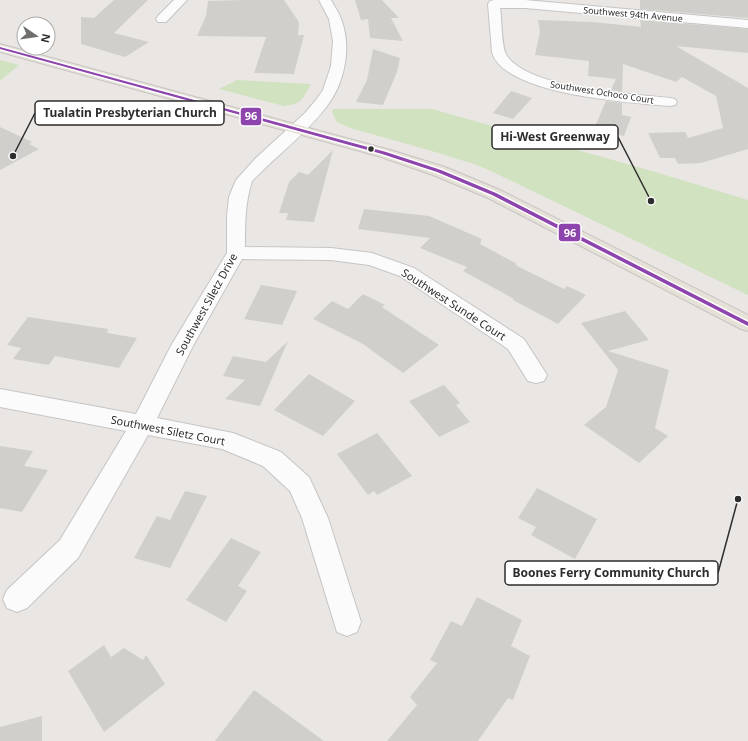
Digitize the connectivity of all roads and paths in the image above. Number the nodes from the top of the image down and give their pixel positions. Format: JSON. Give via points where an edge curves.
{"nodes":[{"id":1,"x":181,"y":0,"type":"edge"},
{"id":2,"x":325,"y":0,"type":"edge"},
{"id":3,"x":492,"y":2,"type":"edge"},
{"id":4,"x":162,"y":19,"type":"dead end"},
{"id":5,"x":748,"y":24,"type":"edge"},
{"id":6,"x":0,"y":48,"type":"edge"},
{"id":7,"x":670,"y":102,"type":"dead end"},
{"id":8,"x":296,"y":130,"type":"junction"},
{"id":9,"x":236,"y":253,"type":"junction"},
{"id":10,"x":748,"y":324,"type":"edge"},
{"id":11,"x":536,"y":375,"type":"dead end"},
{"id":12,"x":0,"y":398,"type":"edge"},
{"id":13,"x":142,"y":425,"type":"junction"},
{"id":14,"x":17,"y":599,"type":"dead end"},
{"id":15,"x":347,"y":622,"type":"dead end"}],
"edges":[{"from":1,"to":4,"type":"street"},
{"from":2,"to":8,"type":"street","name":"Southwest Siletz Drive","via":[[335,19],[340,41],[338,66],[330,90],[322,103]]},
{"from":3,"to":5,"type":"street","name":"Southwest 94th Avenue"},
{"from":3,"to":7,"type":"street","name":"Southwest Ochoco Court","via":[[500,55],[510,66],[530,79],[562,88]]},
{"from":6,"to":8,"type":"main road"},
{"from":8,"to":9,"type":"street","name":"Southwest Siletz Drive","via":[[244,180],[238,197]]},
{"from":8,"to":10,"type":"main road","via":[[405,159],[469,182]]},
{"from":9,"to":11,"type":"street","name":"Southwest Sunde Court","via":[[331,254],[372,259],[407,272],[516,344]]},
{"from":9,"to":13,"type":"street","name":"Southwest Siletz Drive","via":[[183,344]]},
{"from":12,"to":13,"type":"street","name":"Southwest Siletz Court"},
{"from":13,"to":14,"type":"street","name":"Southwest Siletz Drive","via":[[69,548]]},
{"from":13,"to":15,"type":"street","name":"Southwest Siletz Court","via":[[225,440],[272,459],[300,484],[315,518]]}]}
